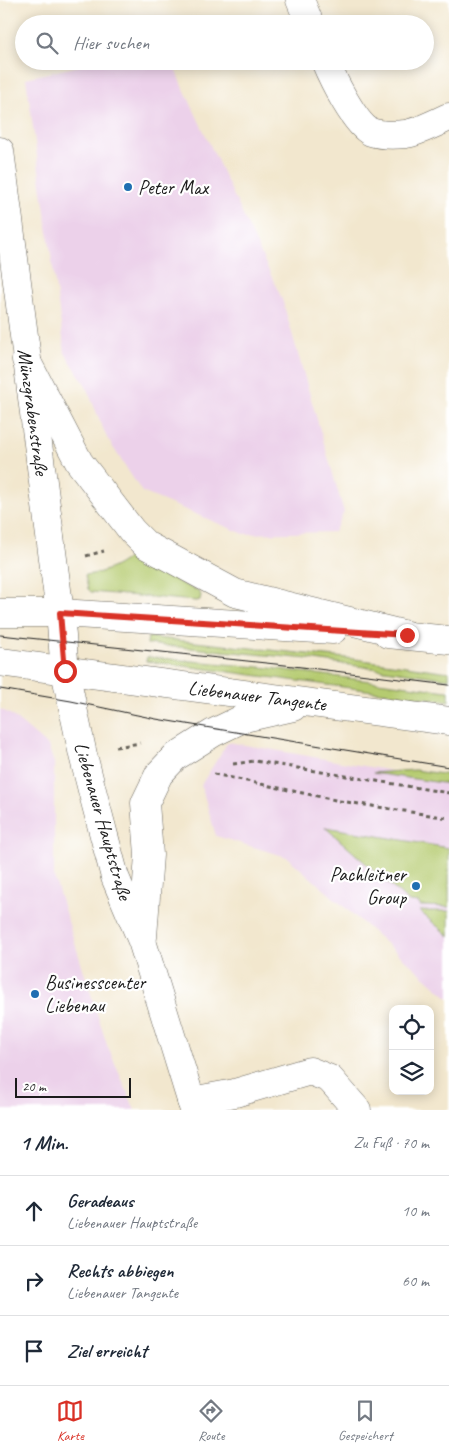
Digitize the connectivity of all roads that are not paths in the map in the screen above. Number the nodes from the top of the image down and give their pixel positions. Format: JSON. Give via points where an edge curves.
{"nodes":[{"id":1,"x":300,"y":0,"type":"edge"},
{"id":2,"x":306,"y":15,"type":"edge"},
{"id":3,"x":329,"y":70,"type":"edge"},
{"id":4,"x":449,"y":117,"type":"edge"},
{"id":5,"x":0,"y":151,"type":"edge"},
{"id":6,"x":26,"y":360,"type":"junction"},
{"id":7,"x":0,"y":613,"type":"edge"},
{"id":8,"x":60,"y":613,"type":"junction"},
{"id":9,"x":407,"y":635,"type":"junction"},
{"id":10,"x":449,"y":640,"type":"edge"},
{"id":11,"x":0,"y":662,"type":"edge"},
{"id":12,"x":65,"y":671,"type":"junction"},
{"id":13,"x":314,"y":703,"type":"junction"},
{"id":14,"x":449,"y":721,"type":"edge"},
{"id":15,"x":142,"y":941,"type":"junction"},
{"id":16,"x":192,"y":1105,"type":"edge"},
{"id":17,"x":356,"y":1110,"type":"edge"}],
"edges":[{"from":1,"to":2,"type":"main road"},
{"from":3,"to":4,"type":"main road","via":[[357,121],[370,131],[407,134]]},
{"from":5,"to":6,"type":"main road","name":"Münzgrabenstraße"},
{"from":6,"to":8,"type":"main road","name":"Münzgrabenstraße"},
{"from":6,"to":9,"type":"main road","via":[[79,462],[146,545],[235,593]]},
{"from":7,"to":8,"type":"main road"},
{"from":8,"to":9,"type":"main road"},
{"from":8,"to":12,"type":"main road","name":"Liebenauer Hauptstraße"},
{"from":9,"to":10,"type":"main road"},
{"from":11,"to":12,"type":"main road","name":"Liebenauer Tangente"},
{"from":12,"to":13,"type":"main road","name":"Liebenauer Tangente"},
{"from":12,"to":15,"type":"main road","name":"Liebenauer Hauptstraße","via":[[83,756],[115,877]]},
{"from":13,"to":14,"type":"main road","name":"Liebenauer Tangente"},
{"from":13,"to":15,"type":"main road","via":[[244,718],[212,733],[175,757],[159,774],[145,803],[149,855]]},
{"from":15,"to":16,"type":"main road","name":"Liebenauer Hauptstraße"},
{"from":16,"to":17,"type":"main road","via":[[310,1071],[330,1078]]}]}
